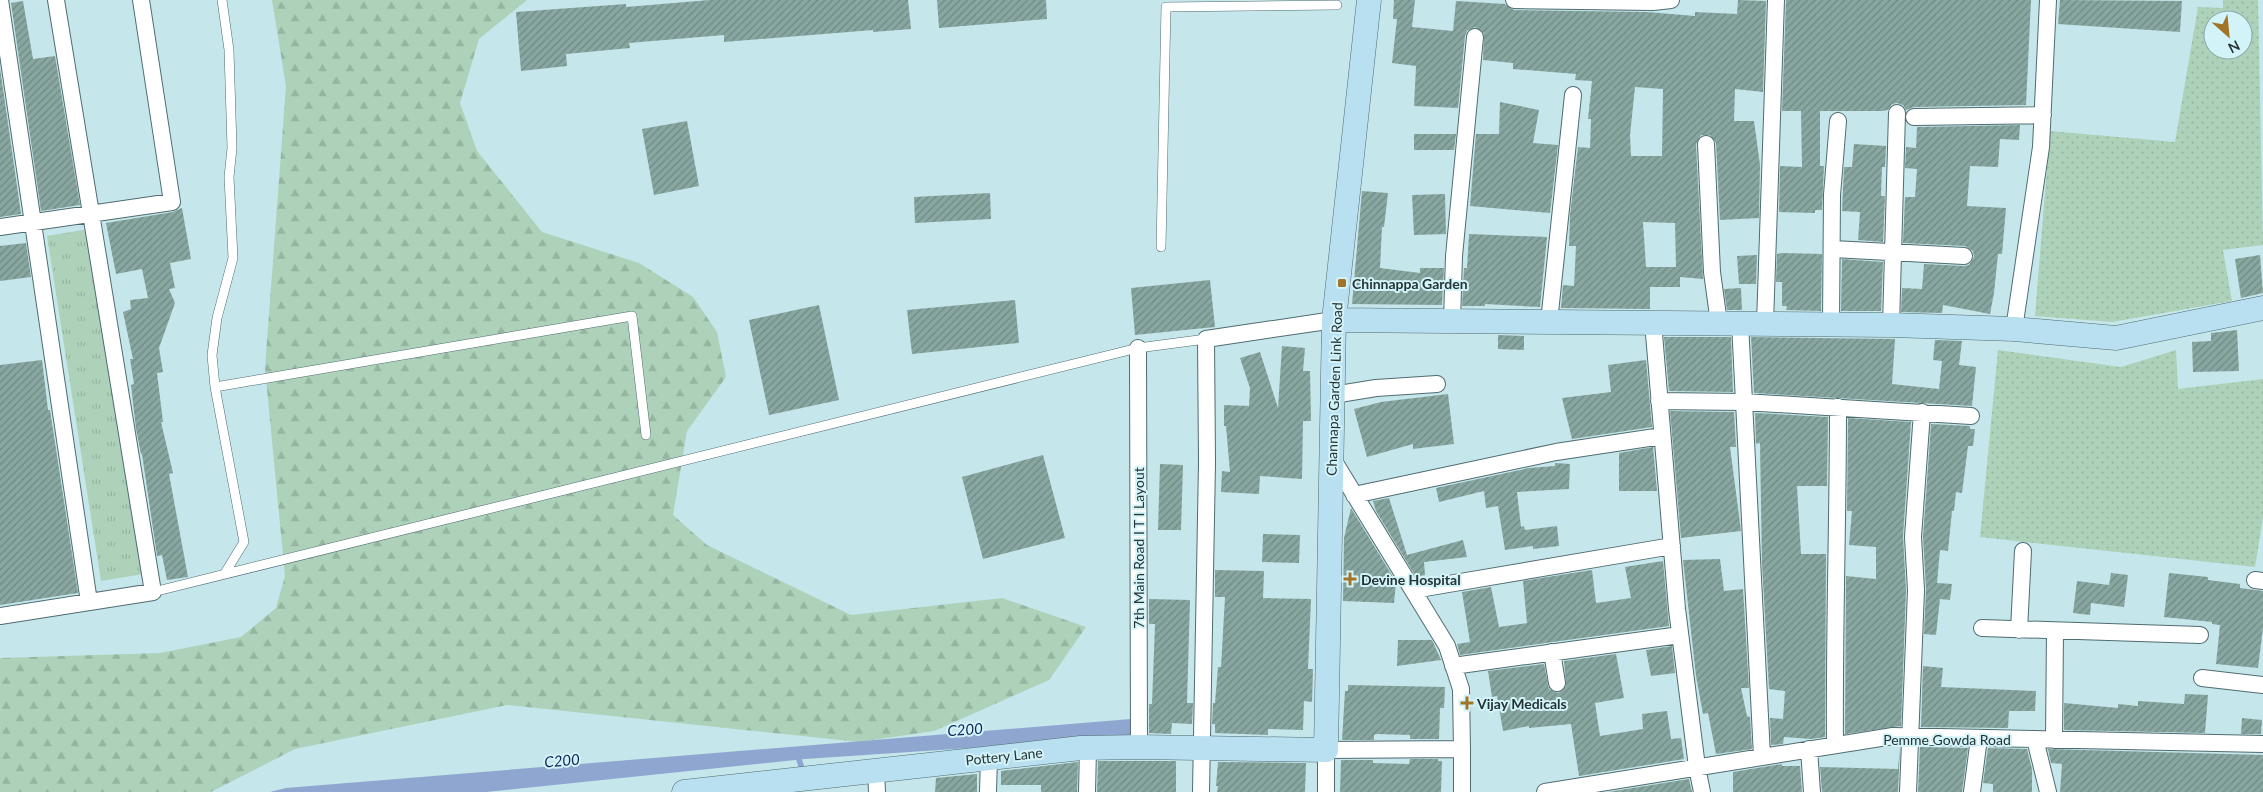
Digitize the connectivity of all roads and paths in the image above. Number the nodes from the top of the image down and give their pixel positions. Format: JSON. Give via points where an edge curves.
{"nodes":[{"id":1,"x":0,"y":0,"type":"edge"},
{"id":2,"x":56,"y":0,"type":"edge"},
{"id":3,"x":141,"y":0,"type":"edge"},
{"id":4,"x":222,"y":0,"type":"edge"},
{"id":5,"x":1369,"y":0,"type":"edge"},
{"id":6,"x":1514,"y":0,"type":"edge"},
{"id":7,"x":1671,"y":0,"type":"edge"},
{"id":8,"x":1776,"y":0,"type":"edge"},
{"id":9,"x":2048,"y":0,"type":"edge"},
{"id":10,"x":1166,"y":4,"type":"edge"},
{"id":11,"x":1337,"y":5,"type":"dead end"},
{"id":12,"x":1475,"y":37,"type":"dead end"},
{"id":13,"x":1573,"y":95,"type":"dead end"},
{"id":14,"x":1897,"y":113,"type":"dead end"},
{"id":15,"x":2043,"y":115,"type":"junction"},
{"id":16,"x":1914,"y":118,"type":"dead end"},
{"id":17,"x":1838,"y":120,"type":"dead end"},
{"id":18,"x":1706,"y":144,"type":"dead end"},
{"id":19,"x":90,"y":213,"type":"junction"},
{"id":20,"x":33,"y":222,"type":"junction"},
{"id":21,"x":0,"y":227,"type":"edge"},
{"id":22,"x":1161,"y":248,"type":"dead end"},
{"id":23,"x":1833,"y":249,"type":"junction"},
{"id":24,"x":1893,"y":252,"type":"junction"},
{"id":25,"x":1964,"y":256,"type":"dead end"},
{"id":26,"x":2263,"y":308,"type":"edge"},
{"id":27,"x":1334,"y":320,"type":"junction"},
{"id":28,"x":1452,"y":321,"type":"junction"},
{"id":29,"x":1549,"y":322,"type":"junction"},
{"id":30,"x":1653,"y":322,"type":"junction"},
{"id":31,"x":1729,"y":323,"type":"junction"},
{"id":32,"x":1765,"y":324,"type":"junction"},
{"id":33,"x":1831,"y":324,"type":"junction"},
{"id":34,"x":1891,"y":325,"type":"junction"},
{"id":35,"x":2014,"y":330,"type":"junction"},
{"id":36,"x":1206,"y":338,"type":"junction"},
{"id":37,"x":1138,"y":348,"type":"junction"},
{"id":38,"x":1437,"y":384,"type":"dead end"},
{"id":39,"x":215,"y":387,"type":"junction"},
{"id":40,"x":1333,"y":395,"type":"junction"},
{"id":41,"x":1659,"y":401,"type":"junction"},
{"id":42,"x":1744,"y":402,"type":"junction"},
{"id":43,"x":1838,"y":407,"type":"junction"},
{"id":44,"x":1922,"y":412,"type":"junction"},
{"id":45,"x":1971,"y":416,"type":"dead end"},
{"id":46,"x":646,"y":435,"type":"dead end"},
{"id":47,"x":1662,"y":436,"type":"junction"},
{"id":48,"x":1332,"y":458,"type":"junction"},
{"id":49,"x":1354,"y":495,"type":"junction"},
{"id":50,"x":1672,"y":546,"type":"junction"},
{"id":51,"x":2022,"y":551,"type":"dead end"},
{"id":52,"x":225,"y":573,"type":"junction"},
{"id":53,"x":1413,"y":590,"type":"junction"},
{"id":54,"x":153,"y":592,"type":"junction"},
{"id":55,"x":89,"y":602,"type":"junction"},
{"id":56,"x":0,"y":616,"type":"edge"},
{"id":57,"x":1982,"y":628,"type":"dead end"},
{"id":58,"x":2019,"y":630,"type":"junction"},
{"id":59,"x":2055,"y":631,"type":"junction"},
{"id":60,"x":1680,"y":635,"type":"junction"},
{"id":61,"x":2200,"y":635,"type":"dead end"},
{"id":62,"x":1552,"y":652,"type":"junction"},
{"id":63,"x":1453,"y":666,"type":"junction"},
{"id":64,"x":2202,"y":678,"type":"dead end"},
{"id":65,"x":1557,"y":683,"type":"dead end"},
{"id":66,"x":2263,"y":685,"type":"edge"},
{"id":67,"x":1910,"y":736,"type":"junction"},
{"id":68,"x":1979,"y":738,"type":"junction"},
{"id":69,"x":2035,"y":739,"type":"junction"},
{"id":70,"x":2054,"y":740,"type":"junction"},
{"id":71,"x":2263,"y":744,"type":"edge"},
{"id":72,"x":1835,"y":745,"type":"junction"},
{"id":73,"x":1139,"y":747,"type":"junction"},
{"id":74,"x":1088,"y":748,"type":"junction"},
{"id":75,"x":1202,"y":748,"type":"junction"},
{"id":76,"x":1462,"y":748,"type":"junction"},
{"id":77,"x":1809,"y":749,"type":"junction"},
{"id":78,"x":1326,"y":750,"type":"junction"},
{"id":79,"x":1762,"y":756,"type":"junction"},
{"id":80,"x":988,"y":758,"type":"junction"},
{"id":81,"x":1697,"y":767,"type":"junction"},
{"id":82,"x":877,"y":781,"type":"edge"},
{"id":83,"x":1611,"y":787,"type":"edge"},
{"id":84,"x":712,"y":791,"type":"edge"},
{"id":85,"x":684,"y":792,"type":"edge"},
{"id":86,"x":988,"y":792,"type":"edge"},
{"id":87,"x":1087,"y":792,"type":"edge"},
{"id":88,"x":1201,"y":792,"type":"edge"},
{"id":89,"x":1326,"y":792,"type":"edge"},
{"id":90,"x":1462,"y":792,"type":"edge"},
{"id":91,"x":1545,"y":792,"type":"edge"},
{"id":92,"x":1702,"y":792,"type":"edge"},
{"id":93,"x":1812,"y":792,"type":"edge"},
{"id":94,"x":1908,"y":792,"type":"edge"},
{"id":95,"x":1972,"y":792,"type":"edge"},
{"id":96,"x":2048,"y":792,"type":"edge"}],
"edges":[{"from":1,"to":20,"type":"street"},
{"from":2,"to":19,"type":"street"},
{"from":3,"to":19,"type":"street","via":[[172,202]]},
{"from":4,"to":39,"type":"lane","via":[[231,99],[232,258],[217,318],[212,355]]},
{"from":5,"to":27,"type":"street","name":"Channapa Garden Link Road"},
{"from":6,"to":7,"type":"street"},
{"from":8,"to":32,"type":"street"},
{"from":9,"to":15,"type":"street"},
{"from":10,"to":11,"type":"lane"},
{"from":10,"to":22,"type":"lane"},
{"from":12,"to":28,"type":"street","via":[[1454,256]]},
{"from":13,"to":29,"type":"street"},
{"from":14,"to":24,"type":"street"},
{"from":15,"to":16,"type":"street"},
{"from":15,"to":35,"type":"street"},
{"from":17,"to":23,"type":"street","via":[[1832,195]]},
{"from":18,"to":31,"type":"street","via":[[1712,272]]},
{"from":19,"to":20,"type":"street"},
{"from":19,"to":54,"type":"street"},
{"from":20,"to":21,"type":"street"},
{"from":20,"to":55,"type":"street"},
{"from":23,"to":24,"type":"street"},
{"from":23,"to":33,"type":"street"},
{"from":24,"to":25,"type":"street"},
{"from":24,"to":34,"type":"street"},
{"from":26,"to":35,"type":"street","via":[[2116,338]]},
{"from":27,"to":28,"type":"street"},
{"from":27,"to":36,"type":"street"},
{"from":27,"to":40,"type":"street","name":"Channapa Garden Link Road"},
{"from":28,"to":29,"type":"street"},
{"from":29,"to":30,"type":"street"},
{"from":30,"to":31,"type":"street"},
{"from":30,"to":41,"type":"street"},
{"from":31,"to":32,"type":"street"},
{"from":31,"to":42,"type":"street"},
{"from":32,"to":33,"type":"street"},
{"from":33,"to":34,"type":"street"},
{"from":34,"to":35,"type":"street"},
{"from":36,"to":37,"type":"lane"},
{"from":36,"to":75,"type":"street","via":[[1208,463]]},
{"from":37,"to":52,"type":"lane"},
{"from":37,"to":73,"type":"street","name":"7th Main Road I T I Layout"},
{"from":38,"to":40,"type":"street"},
{"from":39,"to":46,"type":"lane","via":[[632,316]]},
{"from":39,"to":52,"type":"lane","via":[[244,542]]},
{"from":40,"to":48,"type":"street","name":"Channapa Garden Link Road"},
{"from":41,"to":42,"type":"street"},
{"from":41,"to":47,"type":"street"},
{"from":42,"to":43,"type":"street"},
{"from":42,"to":79,"type":"street"},
{"from":43,"to":44,"type":"street"},
{"from":43,"to":72,"type":"street"},
{"from":44,"to":45,"type":"street"},
{"from":44,"to":67,"type":"street","via":[[1912,537],[1916,590]]},
{"from":47,"to":49,"type":"street","via":[[1556,452]]},
{"from":47,"to":50,"type":"street"},
{"from":48,"to":49,"type":"street"},
{"from":48,"to":78,"type":"street","name":"Channapa Garden Link Road"},
{"from":49,"to":53,"type":"street"},
{"from":50,"to":53,"type":"street"},
{"from":50,"to":60,"type":"street"},
{"from":51,"to":58,"type":"street"},
{"from":52,"to":54,"type":"lane"},
{"from":53,"to":63,"type":"street","via":[[1447,646]]},
{"from":54,"to":55,"type":"street"},
{"from":55,"to":56,"type":"street"},
{"from":57,"to":58,"type":"street"},
{"from":58,"to":59,"type":"street"},
{"from":59,"to":61,"type":"street"},
{"from":59,"to":70,"type":"street"},
{"from":60,"to":62,"type":"street"},
{"from":60,"to":81,"type":"street"},
{"from":62,"to":63,"type":"street"},
{"from":62,"to":65,"type":"street"},
{"from":63,"to":76,"type":"street","via":[[1461,689]]},
{"from":64,"to":66,"type":"street"},
{"from":67,"to":68,"type":"street","name":"Pemme Gowda Road"},
{"from":67,"to":72,"type":"street","name":"Pemme Gowda Road"},
{"from":67,"to":94,"type":"street"},
{"from":68,"to":69,"type":"street","name":"Pemme Gowda Road"},
{"from":68,"to":95,"type":"street"},
{"from":69,"to":70,"type":"street","name":"Pemme Gowda Road"},
{"from":69,"to":96,"type":"street"},
{"from":70,"to":71,"type":"street","name":"Pemme Gowda Road"},
{"from":72,"to":77,"type":"street","name":"Pemme Gowda Road"},
{"from":73,"to":74,"type":"street","name":"Pottery Lane"},
{"from":73,"to":75,"type":"street","name":"Pottery Lane"},
{"from":74,"to":80,"type":"street","name":"Pottery Lane"},
{"from":74,"to":87,"type":"street"},
{"from":75,"to":78,"type":"street","name":"Pottery Lane"},
{"from":75,"to":88,"type":"street"},
{"from":76,"to":78,"type":"street"},
{"from":76,"to":90,"type":"street"},
{"from":77,"to":79,"type":"street","name":"Pemme Gowda Road"},
{"from":77,"to":93,"type":"street"},
{"from":78,"to":89,"type":"street"},
{"from":79,"to":81,"type":"street","name":"Pemme Gowda Road"},
{"from":80,"to":82,"type":"street","name":"Pottery Lane"},
{"from":80,"to":86,"type":"street"},
{"from":81,"to":83,"type":"street","name":"Pemme Gowda Road"},
{"from":81,"to":92,"type":"street"},
{"from":82,"to":84,"type":"street","name":"Pottery Lane","via":[[806,779]]},
{"from":83,"to":91,"type":"street","name":"Pemme Gowda Road"},
{"from":84,"to":85,"type":"street","name":"Pottery Lane"}]}
